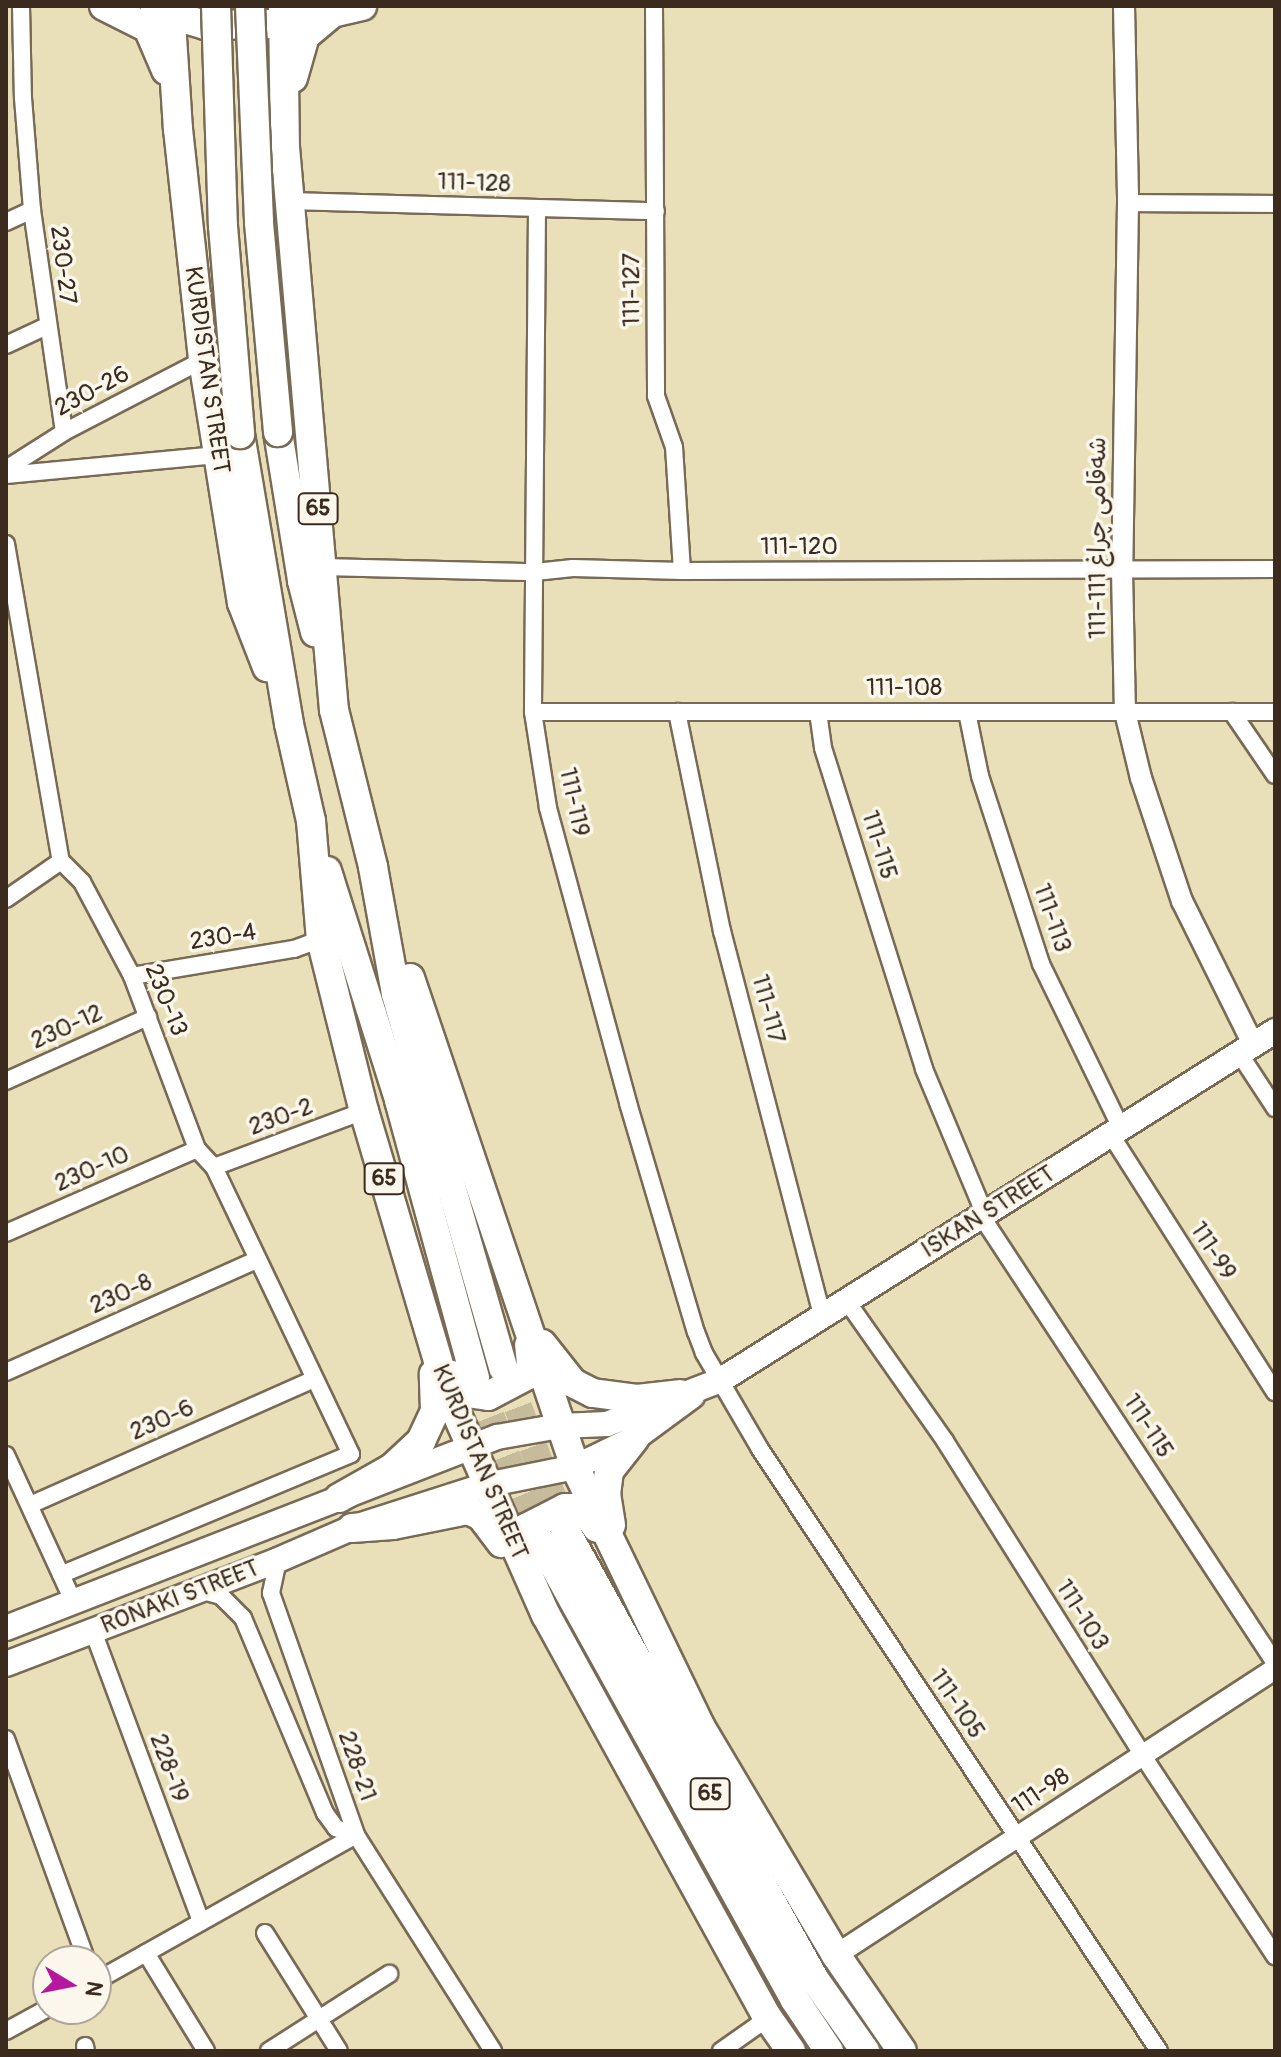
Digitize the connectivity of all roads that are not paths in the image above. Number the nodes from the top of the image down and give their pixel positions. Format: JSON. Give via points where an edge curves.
{"nodes":[{"id":1,"x":21,"y":6,"type":"edge"},
{"id":2,"x":104,"y":6,"type":"edge"},
{"id":3,"x":143,"y":6,"type":"edge"},
{"id":4,"x":216,"y":6,"type":"edge"},
{"id":5,"x":250,"y":6,"type":"edge"},
{"id":6,"x":340,"y":6,"type":"edge"},
{"id":7,"x":362,"y":6,"type":"edge"},
{"id":8,"x":654,"y":6,"type":"edge"},
{"id":9,"x":1124,"y":6,"type":"edge"},
{"id":10,"x":170,"y":11,"type":"edge"},
{"id":11,"x":283,"y":14,"type":"edge"},
{"id":12,"x":23,"y":98,"type":"junction"},
{"id":13,"x":6,"y":105,"type":"edge"},
{"id":14,"x":178,"y":129,"type":"junction"},
{"id":15,"x":285,"y":147,"type":"junction"},
{"id":16,"x":289,"y":201,"type":"junction"},
{"id":17,"x":1128,"y":203,"type":"junction"},
{"id":18,"x":1275,"y":204,"type":"edge"},
{"id":19,"x":537,"y":209,"type":"junction"},
{"id":20,"x":32,"y":210,"type":"junction"},
{"id":21,"x":656,"y":211,"type":"junction"},
{"id":22,"x":6,"y":222,"type":"edge"},
{"id":23,"x":47,"y":326,"type":"junction"},
{"id":24,"x":6,"y":345,"type":"edge"},
{"id":25,"x":203,"y":360,"type":"junction"},
{"id":26,"x":64,"y":432,"type":"junction"},
{"id":27,"x":217,"y":455,"type":"junction"},
{"id":28,"x":6,"y":469,"type":"edge"},
{"id":29,"x":6,"y":475,"type":"edge"},
{"id":30,"x":6,"y":544,"type":"edge"},
{"id":31,"x":323,"y":567,"type":"junction"},
{"id":32,"x":1275,"y":569,"type":"edge"},
{"id":33,"x":682,"y":571,"type":"junction"},
{"id":34,"x":1122,"y":571,"type":"junction"},
{"id":35,"x":535,"y":572,"type":"junction"},
{"id":36,"x":13,"y":621,"type":"edge"},
{"id":37,"x":334,"y":710,"type":"junction"},
{"id":38,"x":533,"y":712,"type":"junction"},
{"id":39,"x":677,"y":712,"type":"junction"},
{"id":40,"x":818,"y":712,"type":"junction"},
{"id":41,"x":967,"y":712,"type":"junction"},
{"id":42,"x":1125,"y":712,"type":"junction"},
{"id":43,"x":1232,"y":712,"type":"junction"},
{"id":44,"x":1275,"y":712,"type":"edge"},
{"id":45,"x":289,"y":724,"type":"junction"},
{"id":46,"x":1275,"y":775,"type":"edge"},
{"id":47,"x":311,"y":821,"type":"junction"},
{"id":48,"x":61,"y":861,"type":"junction"},
{"id":49,"x":373,"y":867,"type":"junction"},
{"id":50,"x":6,"y":899,"type":"edge"},
{"id":51,"x":321,"y":939,"type":"junction"},
{"id":52,"x":132,"y":976,"type":"junction"},
{"id":53,"x":148,"y":1017,"type":"junction"},
{"id":54,"x":1275,"y":1031,"type":"edge"},
{"id":55,"x":1246,"y":1049,"type":"junction"},
{"id":56,"x":6,"y":1081,"type":"edge"},
{"id":57,"x":1275,"y":1108,"type":"edge"},
{"id":58,"x":364,"y":1111,"type":"junction"},
{"id":59,"x":1116,"y":1132,"type":"junction"},
{"id":60,"x":197,"y":1149,"type":"junction"},
{"id":61,"x":214,"y":1167,"type":"junction"},
{"id":62,"x":983,"y":1216,"type":"junction"},
{"id":63,"x":6,"y":1233,"type":"edge"},
{"id":64,"x":256,"y":1260,"type":"junction"},
{"id":65,"x":414,"y":1283,"type":"junction"},
{"id":66,"x":846,"y":1300,"type":"junction"},
{"id":67,"x":524,"y":1316,"type":"junction"},
{"id":68,"x":822,"y":1316,"type":"junction"},
{"id":69,"x":424,"y":1318,"type":"junction"},
{"id":70,"x":503,"y":1368,"type":"tunnel mouth"},
{"id":71,"x":6,"y":1372,"type":"edge"},
{"id":72,"x":475,"y":1378,"type":"tunnel mouth"},
{"id":73,"x":314,"y":1379,"type":"junction"},
{"id":74,"x":700,"y":1387,"type":"junction"},
{"id":75,"x":1275,"y":1392,"type":"edge"},
{"id":76,"x":560,"y":1426,"type":"junction"},
{"id":77,"x":635,"y":1438,"type":"junction"},
{"id":78,"x":472,"y":1447,"type":"junction"},
{"id":79,"x":6,"y":1455,"type":"edge"},
{"id":80,"x":575,"y":1467,"type":"junction"},
{"id":81,"x":486,"y":1485,"type":"junction"},
{"id":82,"x":339,"y":1498,"type":"junction"},
{"id":83,"x":30,"y":1505,"type":"junction"},
{"id":84,"x":352,"y":1528,"type":"junction"},
{"id":85,"x":619,"y":1557,"type":"junction"},
{"id":86,"x":278,"y":1560,"type":"junction"},
{"id":87,"x":61,"y":1575,"type":"junction"},
{"id":88,"x":199,"y":1590,"type":"junction"},
{"id":89,"x":74,"y":1603,"type":"junction"},
{"id":90,"x":645,"y":1610,"type":"junction"},
{"id":91,"x":546,"y":1615,"type":"junction"},
{"id":92,"x":6,"y":1628,"type":"edge"},
{"id":93,"x":93,"y":1631,"type":"junction"},
{"id":94,"x":1275,"y":1663,"type":"edge"},
{"id":95,"x":6,"y":1664,"type":"edge"},
{"id":96,"x":1275,"y":1669,"type":"edge"},
{"id":97,"x":6,"y":1739,"type":"edge"},
{"id":98,"x":1143,"y":1756,"type":"junction"},
{"id":99,"x":356,"y":1835,"type":"junction"},
{"id":100,"x":1017,"y":1837,"type":"junction"},
{"id":101,"x":201,"y":1922,"type":"junction"},
{"id":102,"x":265,"y":1933,"type":"dead end"},
{"id":103,"x":81,"y":1945,"type":"edge"},
{"id":104,"x":146,"y":1953,"type":"junction"},
{"id":105,"x":836,"y":1955,"type":"junction"},
{"id":106,"x":1275,"y":1956,"type":"edge"},
{"id":107,"x":112,"y":1972,"type":"edge"},
{"id":108,"x":389,"y":1974,"type":"dead end"},
{"id":109,"x":32,"y":2017,"type":"edge"},
{"id":110,"x":768,"y":2018,"type":"junction"},
{"id":111,"x":320,"y":2021,"type":"junction"},
{"id":112,"x":6,"y":2031,"type":"edge"},
{"id":113,"x":206,"y":2051,"type":"edge"},
{"id":114,"x":269,"y":2051,"type":"edge"},
{"id":115,"x":339,"y":2051,"type":"edge"},
{"id":116,"x":493,"y":2051,"type":"edge"},
{"id":117,"x":721,"y":2051,"type":"edge"},
{"id":118,"x":791,"y":2051,"type":"edge"},
{"id":119,"x":829,"y":2051,"type":"edge"},
{"id":120,"x":865,"y":2051,"type":"edge"},
{"id":121,"x":902,"y":2051,"type":"edge"},
{"id":122,"x":1159,"y":2051,"type":"edge"}],
"edges":[{"from":1,"to":12,"type":"street","name":"230-27"},
{"from":2,"to":14,"type":"highway","via":[[136,20],[153,35]]},
{"from":3,"to":10,"type":"highway"},
{"from":4,"to":45,"type":"highway","name":"KURDISTAN STREET","number":"65","bridge":true,"via":[[223,226],[240,434]]},
{"from":5,"to":37,"type":"highway","number":"65","bridge":true,"via":[[259,223],[278,432],[302,581]]},
{"from":6,"to":11,"type":"main road"},
{"from":7,"to":15,"type":"highway","via":[[332,13],[305,36],[292,83]]},
{"from":8,"to":21,"type":"street","name":"111-127"},
{"from":9,"to":17,"type":"street","name":"شەقامی چراغ 111-111"},
{"from":10,"to":11,"type":"highway","via":[[219,26]]},
{"from":10,"to":14,"type":"highway","name":"KURDISTAN STREET","number":"65"},
{"from":11,"to":15,"type":"highway","number":"65"},
{"from":12,"to":13,"type":"street"},
{"from":12,"to":20,"type":"street","name":"230-27"},
{"from":14,"to":25,"type":"highway","name":"KURDISTAN STREET","number":"65"},
{"from":15,"to":16,"type":"highway","number":"65"},
{"from":16,"to":19,"type":"street","name":"111-128"},
{"from":16,"to":31,"type":"highway","number":"65"},
{"from":17,"to":18,"type":"street"},
{"from":17,"to":34,"type":"street","name":"شەقامی چراغ 111-111"},
{"from":19,"to":21,"type":"street","name":"111-128"},
{"from":19,"to":35,"type":"street","name":"111-119"},
{"from":20,"to":22,"type":"street"},
{"from":20,"to":23,"type":"street","name":"230-27"},
{"from":21,"to":33,"type":"street","name":"111-127","via":[[656,396],[674,447]]},
{"from":23,"to":24,"type":"street"},
{"from":23,"to":26,"type":"street","name":"230-27"},
{"from":25,"to":26,"type":"street","name":"230-26"},
{"from":25,"to":27,"type":"highway","name":"KURDISTAN STREET","number":"65"},
{"from":26,"to":28,"type":"street","name":"230-26"},
{"from":27,"to":29,"type":"street"},
{"from":27,"to":45,"type":"highway","name":"KURDISTAN STREET","number":"65","via":[[242,603]]},
{"from":30,"to":36,"type":"street"},
{"from":31,"to":35,"type":"street","name":"111-120"},
{"from":31,"to":37,"type":"highway","number":"65"},
{"from":32,"to":34,"type":"street","name":"111-120"},
{"from":33,"to":34,"type":"street","name":"111-120"},
{"from":33,"to":35,"type":"street","name":"111-120"},
{"from":34,"to":42,"type":"street","name":"شەقامی چراغ 111-111"},
{"from":35,"to":38,"type":"street","name":"111-119"},
{"from":36,"to":48,"type":"street"},
{"from":37,"to":49,"type":"highway","number":"65"},
{"from":38,"to":39,"type":"street","name":"111-108"},
{"from":38,"to":74,"type":"street","name":"111-119","via":[[548,808],[696,1332]]},
{"from":39,"to":40,"type":"street","name":"111-108"},
{"from":39,"to":68,"type":"street","name":"111-117","via":[[722,931]]},
{"from":40,"to":41,"type":"street","name":"111-108"},
{"from":40,"to":62,"type":"street","name":"111-115","via":[[823,748],[924,1069]]},
{"from":41,"to":42,"type":"street","name":"111-108"},
{"from":41,"to":59,"type":"street","name":"111-113","via":[[980,776],[1041,964]]},
{"from":42,"to":43,"type":"street","name":"111-108"},
{"from":42,"to":55,"type":"street","name":"شەقامی چراغ 111-111","via":[[1182,901]]},
{"from":43,"to":44,"type":"street","name":"111-108"},
{"from":43,"to":46,"type":"street"},
{"from":45,"to":47,"type":"highway","name":"KURDISTAN STREET","number":"65"},
{"from":47,"to":51,"type":"highway","name":"KURDISTAN STREET","number":"65"},
{"from":47,"to":72,"type":"highway","name":"KURDISTAN STREET","number":"65","via":[[399,1100]]},
{"from":48,"to":50,"type":"street"},
{"from":48,"to":52,"type":"street","name":"230-13","via":[[82,882]]},
{"from":49,"to":67,"type":"highway","number":"65"},
{"from":49,"to":70,"type":"highway","number":"65","via":[[396,994]]},
{"from":51,"to":52,"type":"street","name":"230-4","via":[[294,949]]},
{"from":51,"to":58,"type":"highway","name":"KURDISTAN STREET","number":"65"},
{"from":52,"to":53,"type":"street","name":"230-13"},
{"from":53,"to":56,"type":"street","name":"230-12"},
{"from":53,"to":60,"type":"street","name":"230-13"},
{"from":54,"to":55,"type":"main road","name":"ISKAN STREET"},
{"from":55,"to":57,"type":"street"},
{"from":55,"to":59,"type":"main road","name":"ISKAN STREET"},
{"from":58,"to":61,"type":"street","name":"230-2"},
{"from":58,"to":65,"type":"highway","name":"KURDISTAN STREET","number":"65"},
{"from":59,"to":62,"type":"main road","name":"ISKAN STREET"},
{"from":59,"to":75,"type":"street","name":"111-99"},
{"from":60,"to":61,"type":"street","name":"230-13"},
{"from":60,"to":63,"type":"street","name":"230-10"},
{"from":61,"to":64,"type":"street","name":"230-13"},
{"from":62,"to":66,"type":"main road","name":"ISKAN STREET"},
{"from":62,"to":94,"type":"street","name":"111-115"},
{"from":64,"to":71,"type":"street","name":"230-8"},
{"from":64,"to":73,"type":"street","name":"230-13"},
{"from":65,"to":67,"type":"highway","via":[[455,1382],[472,1395],[488,1396],[528,1375],[531,1358]]},
{"from":65,"to":69,"type":"highway","name":"KURDISTAN STREET","number":"65"},
{"from":66,"to":68,"type":"main road","name":"ISKAN STREET"},
{"from":66,"to":98,"type":"street","name":"111-103","via":[[945,1441]]},
{"from":67,"to":74,"type":"highway","via":[[554,1361],[583,1389],[637,1399]]},
{"from":67,"to":76,"type":"highway","number":"65"},
{"from":68,"to":74,"type":"main road","name":"ISKAN STREET"},
{"from":69,"to":78,"type":"highway","name":"KURDISTAN STREET","number":"65","via":[[447,1392]]},
{"from":69,"to":82,"type":"highway","via":[[436,1393],[430,1427],[392,1468]]},
{"from":73,"to":83,"type":"street","name":"230-6"},
{"from":73,"to":87,"type":"street","name":"230-13","via":[[351,1454]]},
{"from":74,"to":76,"type":"main road","name":"ISKAN STREET","via":[[607,1424]]},
{"from":74,"to":77,"type":"main road","name":"ISKAN STREET"},
{"from":74,"to":100,"type":"street","name":"111-105","via":[[760,1449]]},
{"from":76,"to":78,"type":"main road","name":"ISKAN STREET"},
{"from":76,"to":80,"type":"highway","number":"65"},
{"from":77,"to":80,"type":"main road","name":"ISKAN STREET"},
{"from":77,"to":85,"type":"highway","via":[[615,1459],[607,1482]]},
{"from":78,"to":81,"type":"highway","name":"KURDISTAN STREET","number":"65"},
{"from":78,"to":82,"type":"main road","name":"RONAKI STREET"},
{"from":79,"to":83,"type":"street"},
{"from":80,"to":81,"type":"main road","name":"ISKAN STREET"},
{"from":80,"to":85,"type":"highway","number":"65"},
{"from":81,"to":84,"type":"main road","name":"RONAKI STREET"},
{"from":81,"to":91,"type":"highway","name":"KURDISTAN STREET","number":"65"},
{"from":82,"to":89,"type":"main road","name":"RONAKI STREET"},
{"from":83,"to":87,"type":"street"},
{"from":84,"to":86,"type":"main road","name":"RONAKI STREET"},
{"from":84,"to":91,"type":"highway","via":[[457,1510],[475,1512],[494,1531]]},
{"from":85,"to":90,"type":"highway","number":"65"},
{"from":86,"to":88,"type":"main road","name":"RONAKI STREET"},
{"from":86,"to":99,"type":"street","name":"228-21","via":[[271,1593]]},
{"from":87,"to":89,"type":"street"},
{"from":88,"to":93,"type":"main road","name":"RONAKI STREET"},
{"from":88,"to":99,"type":"street","name":"228-21","via":[[221,1596],[243,1618],[325,1813],[336,1828]]},
{"from":89,"to":92,"type":"main road","name":"RONAKI STREET"},
{"from":90,"to":91,"type":"highway","via":[[589,1514],[576,1506],[528,1527],[522,1538]]},
{"from":90,"to":105,"type":"highway","number":"65","via":[[700,1726]]},
{"from":91,"to":110,"type":"highway","name":"KURDISTAN STREET","number":"65"},
{"from":93,"to":95,"type":"main road","name":"RONAKI STREET"},
{"from":93,"to":101,"type":"street","name":"228-19"},
{"from":96,"to":98,"type":"street","name":"111-98"},
{"from":97,"to":103,"type":"street"},
{"from":98,"to":100,"type":"street","name":"111-98"},
{"from":98,"to":106,"type":"street","name":"111-103"},
{"from":99,"to":101,"type":"street"},
{"from":99,"to":116,"type":"street"},
{"from":100,"to":105,"type":"street","name":"111-98"},
{"from":100,"to":122,"type":"street","name":"111-105"},
{"from":101,"to":104,"type":"street"},
{"from":102,"to":111,"type":"street"},
{"from":104,"to":107,"type":"street"},
{"from":104,"to":113,"type":"street"},
{"from":105,"to":121,"type":"highway","number":"65"},
{"from":108,"to":111,"type":"street"},
{"from":109,"to":112,"type":"street"},
{"from":110,"to":117,"type":"street"},
{"from":110,"to":118,"type":"highway","name":"KURDISTAN STREET","number":"65"},
{"from":111,"to":114,"type":"street"},
{"from":111,"to":115,"type":"street"},
{"from":119,"to":120,"type":"highway","name":"KURDISTAN STREET","number":"65","via":[[795,2000],[553,1536],[815,1980]]}]}
